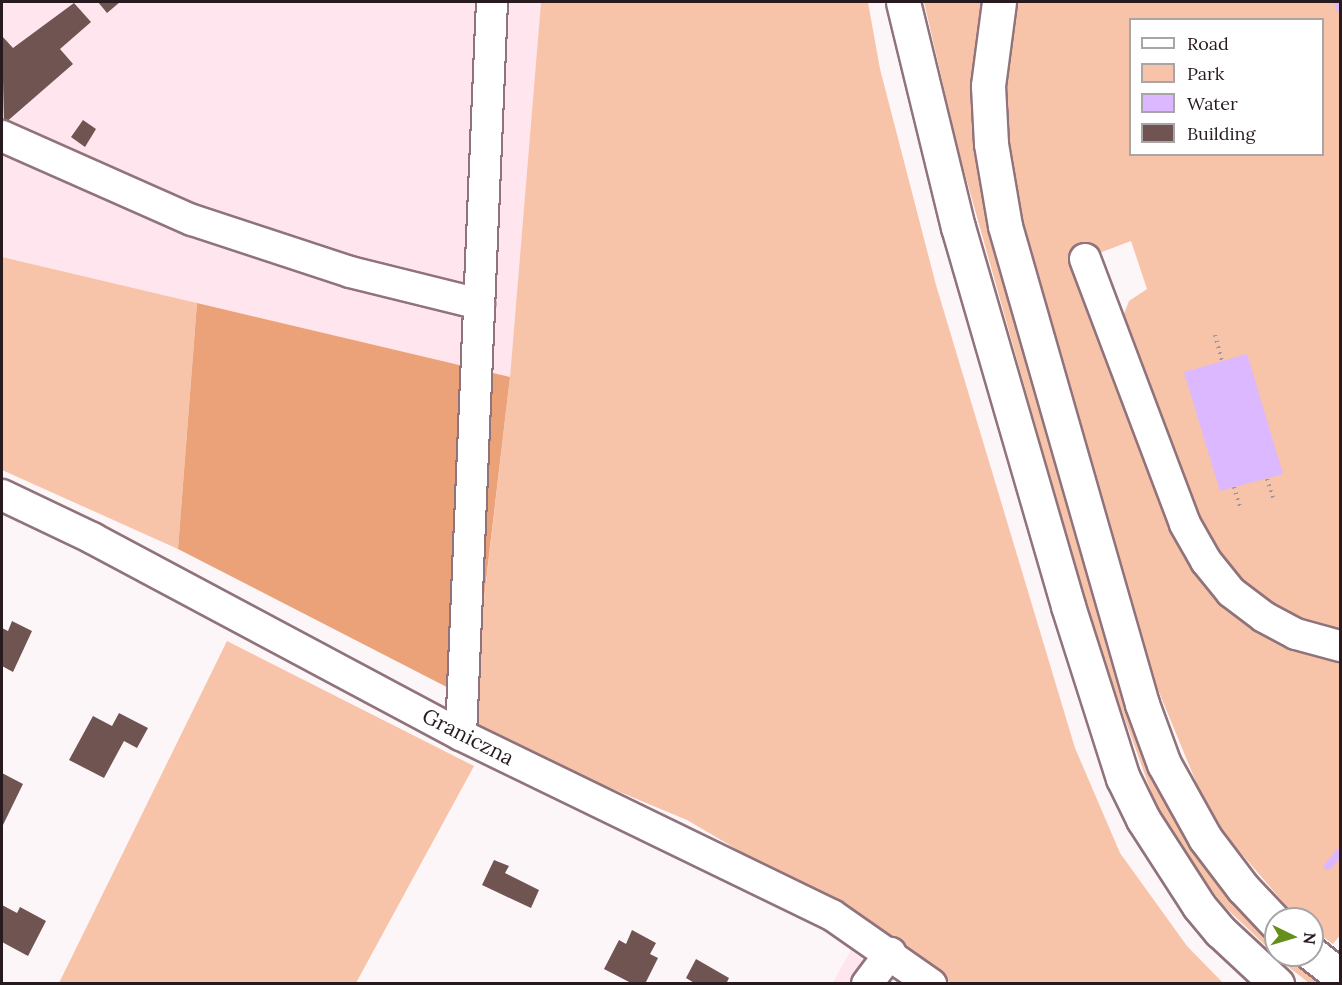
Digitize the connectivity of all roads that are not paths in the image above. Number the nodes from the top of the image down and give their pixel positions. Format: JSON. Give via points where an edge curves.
{"nodes":[{"id":1,"x":492,"y":2,"type":"edge"},
{"id":2,"x":903,"y":2,"type":"edge"},
{"id":3,"x":999,"y":2,"type":"edge"},
{"id":4,"x":2,"y":136,"type":"edge"},
{"id":5,"x":1085,"y":259,"type":"dead end"},
{"id":6,"x":479,"y":304,"type":"junction"},
{"id":7,"x":2,"y":495,"type":"edge"},
{"id":8,"x":1341,"y":646,"type":"edge"},
{"id":9,"x":461,"y":735,"type":"junction"},
{"id":10,"x":1264,"y":910,"type":"edge"},
{"id":11,"x":890,"y":954,"type":"junction"},
{"id":12,"x":1324,"y":963,"type":"edge"},
{"id":13,"x":1341,"y":975,"type":"edge"},
{"id":14,"x":867,"y":984,"type":"edge"},
{"id":15,"x":931,"y":984,"type":"edge"},
{"id":16,"x":1277,"y":984,"type":"edge"}],
"edges":[{"from":1,"to":6,"type":"street"},
{"from":2,"to":16,"type":"highway","via":[[962,238],[1068,606],[1123,778],[1143,819],[1199,906]]},
{"from":3,"to":10,"type":"highway","via":[[988,86],[991,144],[1005,226],[1142,704],[1164,764],[1204,838]]},
{"from":4,"to":6,"type":"street","via":[[192,220],[350,272]]},
{"from":5,"to":8,"type":"street","via":[[1185,524],[1206,561],[1232,592],[1264,616],[1296,634]]},
{"from":6,"to":9,"type":"street"},
{"from":7,"to":9,"type":"street","name":"Graniczna","via":[[92,538]]},
{"from":9,"to":11,"type":"street","name":"Graniczna","via":[[832,915]]},
{"from":11,"to":14,"type":"street"},
{"from":11,"to":15,"type":"street","name":"Graniczna"},
{"from":12,"to":13,"type":"highway"}]}
